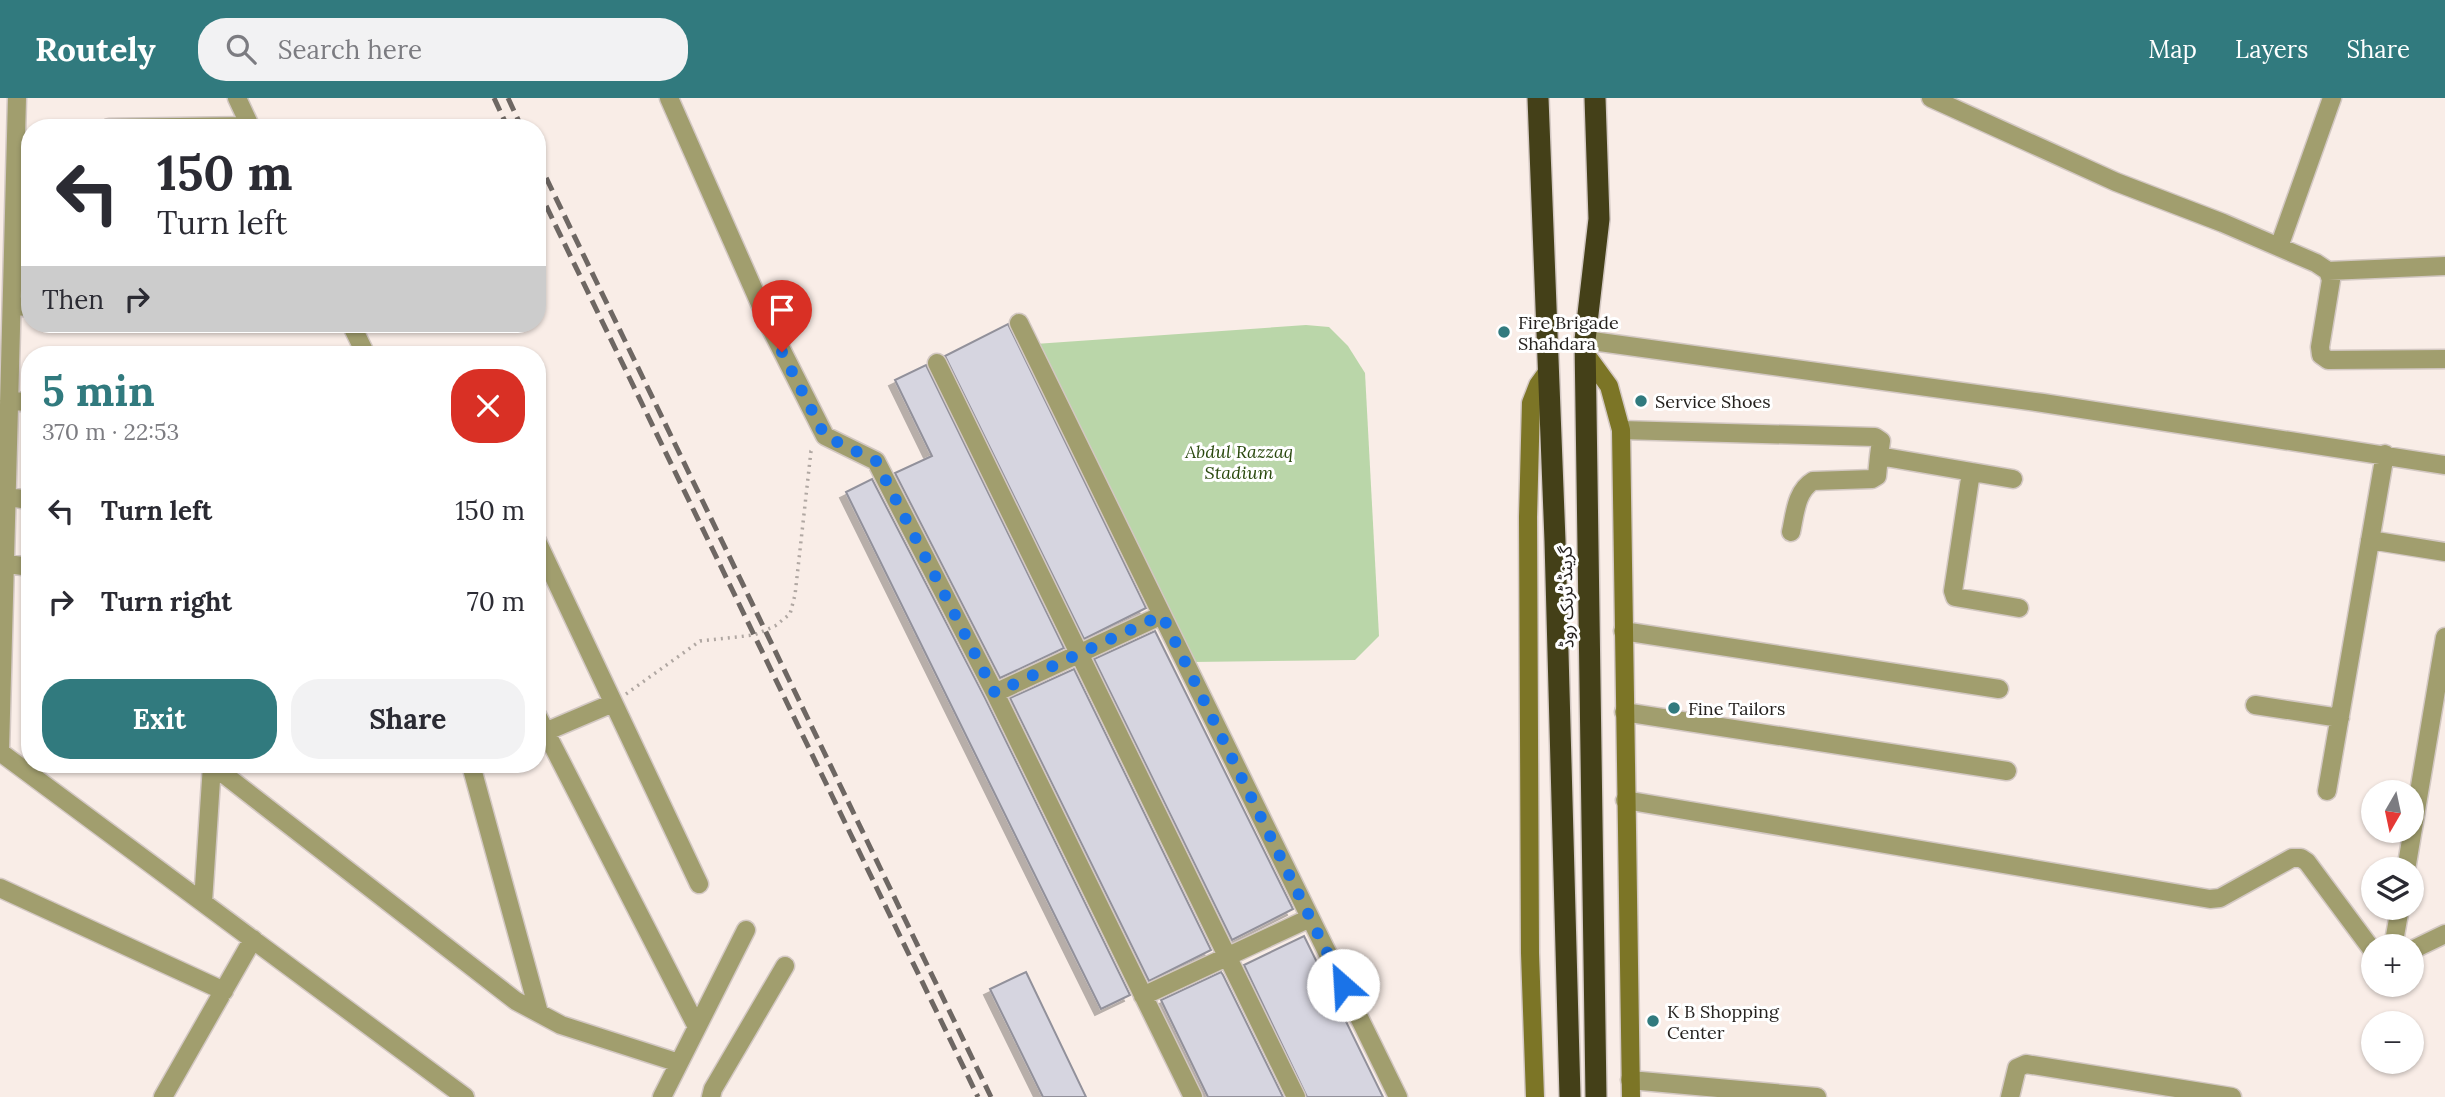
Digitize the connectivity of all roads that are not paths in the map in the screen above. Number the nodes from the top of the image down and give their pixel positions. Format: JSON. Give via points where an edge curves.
{"nodes":[{"id":1,"x":17,"y":98,"type":"edge"},
{"id":2,"x":237,"y":98,"type":"edge"},
{"id":3,"x":668,"y":98,"type":"edge"},
{"id":4,"x":1538,"y":98,"type":"edge"},
{"id":5,"x":1595,"y":98,"type":"edge"},
{"id":6,"x":1931,"y":98,"type":"edge"},
{"id":7,"x":2332,"y":98,"type":"edge"},
{"id":8,"x":21,"y":119,"type":"edge"},
{"id":9,"x":246,"y":119,"type":"edge"},
{"id":10,"x":2279,"y":247,"type":"junction"},
{"id":11,"x":2445,"y":265,"type":"edge"},
{"id":12,"x":2328,"y":271,"type":"junction"},
{"id":13,"x":21,"y":307,"type":"edge"},
{"id":14,"x":1019,"y":323,"type":"dead end"},
{"id":15,"x":1585,"y":347,"type":"junction"},
{"id":16,"x":2445,"y":359,"type":"edge"},
{"id":17,"x":937,"y":363,"type":"dead end"},
{"id":18,"x":1548,"y":370,"type":"junction"},
{"id":19,"x":9,"y":401,"type":"junction"},
{"id":20,"x":21,"y":402,"type":"edge"},
{"id":21,"x":1621,"y":430,"type":"junction"},
{"id":22,"x":2385,"y":454,"type":"junction"},
{"id":23,"x":1879,"y":456,"type":"junction"},
{"id":24,"x":2445,"y":465,"type":"edge"},
{"id":25,"x":1971,"y":472,"type":"junction"},
{"id":26,"x":2013,"y":480,"type":"dead end"},
{"id":27,"x":7,"y":497,"type":"junction"},
{"id":28,"x":21,"y":499,"type":"edge"},
{"id":29,"x":1791,"y":532,"type":"dead end"},
{"id":30,"x":2370,"y":540,"type":"junction"},
{"id":31,"x":2445,"y":552,"type":"edge"},
{"id":32,"x":546,"y":560,"type":"edge"},
{"id":33,"x":3,"y":563,"type":"edge"},
{"id":34,"x":21,"y":566,"type":"edge"},
{"id":35,"x":2019,"y":608,"type":"dead end"},
{"id":36,"x":1162,"y":615,"type":"junction"},
{"id":37,"x":1623,"y":631,"type":"junction"},
{"id":38,"x":2445,"y":637,"type":"edge"},
{"id":39,"x":1079,"y":653,"type":"junction"},
{"id":40,"x":1999,"y":689,"type":"dead end"},
{"id":41,"x":995,"y":693,"type":"junction"},
{"id":42,"x":613,"y":703,"type":"junction"},
{"id":43,"x":2255,"y":705,"type":"dead end"},
{"id":44,"x":1624,"y":712,"type":"junction"},
{"id":45,"x":2340,"y":718,"type":"junction"},
{"id":46,"x":546,"y":730,"type":"edge"},
{"id":47,"x":546,"y":741,"type":"edge"},
{"id":48,"x":0,"y":752,"type":"edge"},
{"id":49,"x":21,"y":768,"type":"edge"},
{"id":50,"x":2007,"y":771,"type":"dead end"},
{"id":51,"x":28,"y":773,"type":"edge"},
{"id":52,"x":211,"y":773,"type":"edge"},
{"id":53,"x":222,"y":773,"type":"edge"},
{"id":54,"x":473,"y":773,"type":"edge"},
{"id":55,"x":2327,"y":791,"type":"dead end"},
{"id":56,"x":1625,"y":800,"type":"junction"},
{"id":57,"x":2408,"y":857,"type":"edge"},
{"id":58,"x":699,"y":884,"type":"dead end"},
{"id":59,"x":0,"y":888,"type":"edge"},
{"id":60,"x":203,"y":902,"type":"junction"},
{"id":61,"x":1310,"y":918,"type":"junction"},
{"id":62,"x":746,"y":930,"type":"dead end"},
{"id":63,"x":2445,"y":934,"type":"edge"},
{"id":64,"x":2361,"y":935,"type":"edge"},
{"id":65,"x":253,"y":939,"type":"junction"},
{"id":66,"x":2424,"y":944,"type":"edge"},
{"id":67,"x":1227,"y":956,"type":"junction"},
{"id":68,"x":785,"y":966,"type":"dead end"},
{"id":69,"x":225,"y":991,"type":"junction"},
{"id":70,"x":1143,"y":996,"type":"junction"},
{"id":71,"x":539,"y":1013,"type":"junction"},
{"id":72,"x":697,"y":1027,"type":"junction"},
{"id":73,"x":679,"y":1063,"type":"junction"},
{"id":74,"x":1630,"y":1088,"type":"edge"},
{"id":75,"x":163,"y":1097,"type":"edge"},
{"id":76,"x":465,"y":1097,"type":"edge"},
{"id":77,"x":662,"y":1097,"type":"edge"},
{"id":78,"x":711,"y":1097,"type":"edge"},
{"id":79,"x":1193,"y":1097,"type":"edge"},
{"id":80,"x":1296,"y":1097,"type":"edge"},
{"id":81,"x":1398,"y":1097,"type":"edge"},
{"id":82,"x":1535,"y":1097,"type":"edge"},
{"id":83,"x":1570,"y":1097,"type":"edge"},
{"id":84,"x":1596,"y":1097,"type":"edge"},
{"id":85,"x":1816,"y":1097,"type":"edge"},
{"id":86,"x":2010,"y":1097,"type":"edge"},
{"id":87,"x":2232,"y":1097,"type":"edge"}],
"edges":[{"from":1,"to":8,"type":"street"},
{"from":2,"to":9,"type":"street"},
{"from":3,"to":41,"type":"street","via":[[772,331],[825,436],[876,461]]},
{"from":4,"to":18,"type":"highway","name":"گرینڈ ٹرنک روڈ"},
{"from":5,"to":15,"type":"highway","name":"گرینڈ ٹرنک روڈ","via":[[1599,219]]},
{"from":6,"to":10,"type":"street","via":[[2116,182]]},
{"from":7,"to":10,"type":"street"},
{"from":10,"to":12,"type":"street"},
{"from":11,"to":12,"type":"street"},
{"from":12,"to":16,"type":"street","via":[[2331,280],[2321,355],[2328,360]]},
{"from":13,"to":19,"type":"street"},
{"from":14,"to":36,"type":"street"},
{"from":15,"to":21,"type":"street","via":[[1609,386]]},
{"from":15,"to":22,"type":"street","via":[[2043,402]]},
{"from":15,"to":84,"type":"highway","name":"گرینڈ ٹرنک روڈ"},
{"from":17,"to":39,"type":"street"},
{"from":18,"to":82,"type":"street","via":[[1531,403],[1528,517]]},
{"from":18,"to":83,"type":"highway","name":"گرینڈ ٹرنک روڈ"},
{"from":19,"to":20,"type":"street"},
{"from":19,"to":27,"type":"street"},
{"from":21,"to":23,"type":"street","via":[[1875,437],[1881,440]]},
{"from":21,"to":37,"type":"street"},
{"from":22,"to":24,"type":"street"},
{"from":22,"to":30,"type":"street"},
{"from":23,"to":25,"type":"street"},
{"from":23,"to":29,"type":"street","via":[[1877,476],[1872,479],[1806,485]]},
{"from":25,"to":26,"type":"street"},
{"from":25,"to":35,"type":"street","via":[[1955,597]]},
{"from":27,"to":28,"type":"street"},
{"from":27,"to":33,"type":"street"},
{"from":30,"to":31,"type":"street"},
{"from":30,"to":45,"type":"street"},
{"from":32,"to":42,"type":"street"},
{"from":33,"to":34,"type":"street"},
{"from":33,"to":48,"type":"street"},
{"from":36,"to":39,"type":"street"},
{"from":36,"to":61,"type":"street"},
{"from":37,"to":40,"type":"street"},
{"from":37,"to":44,"type":"street"},
{"from":38,"to":57,"type":"street"},
{"from":39,"to":41,"type":"street"},
{"from":39,"to":67,"type":"street"},
{"from":41,"to":70,"type":"street"},
{"from":42,"to":46,"type":"street"},
{"from":42,"to":58,"type":"street"},
{"from":43,"to":45,"type":"street"},
{"from":44,"to":50,"type":"street"},
{"from":44,"to":56,"type":"street"},
{"from":45,"to":55,"type":"street"},
{"from":47,"to":72,"type":"street"},
{"from":48,"to":49,"type":"street"},
{"from":51,"to":60,"type":"street"},
{"from":52,"to":60,"type":"street"},
{"from":53,"to":71,"type":"street","via":[[516,1001]]},
{"from":54,"to":71,"type":"street"},
{"from":56,"to":64,"type":"street","via":[[2210,899],[2220,898],[2292,858],[2301,858]]},
{"from":56,"to":74,"type":"street"},
{"from":59,"to":69,"type":"street"},
{"from":60,"to":65,"type":"street"},
{"from":61,"to":67,"type":"street"},
{"from":61,"to":81,"type":"street"},
{"from":62,"to":72,"type":"street"},
{"from":63,"to":66,"type":"street"},
{"from":65,"to":69,"type":"street"},
{"from":65,"to":76,"type":"street"},
{"from":67,"to":70,"type":"street"},
{"from":67,"to":80,"type":"street"},
{"from":68,"to":78,"type":"street"},
{"from":69,"to":75,"type":"street"},
{"from":70,"to":79,"type":"street"},
{"from":71,"to":73,"type":"street","via":[[561,1025]]},
{"from":72,"to":73,"type":"street"},
{"from":73,"to":77,"type":"street"},
{"from":74,"to":85,"type":"street"},
{"from":86,"to":87,"type":"street","via":[[2017,1068],[2026,1064]]}]}
